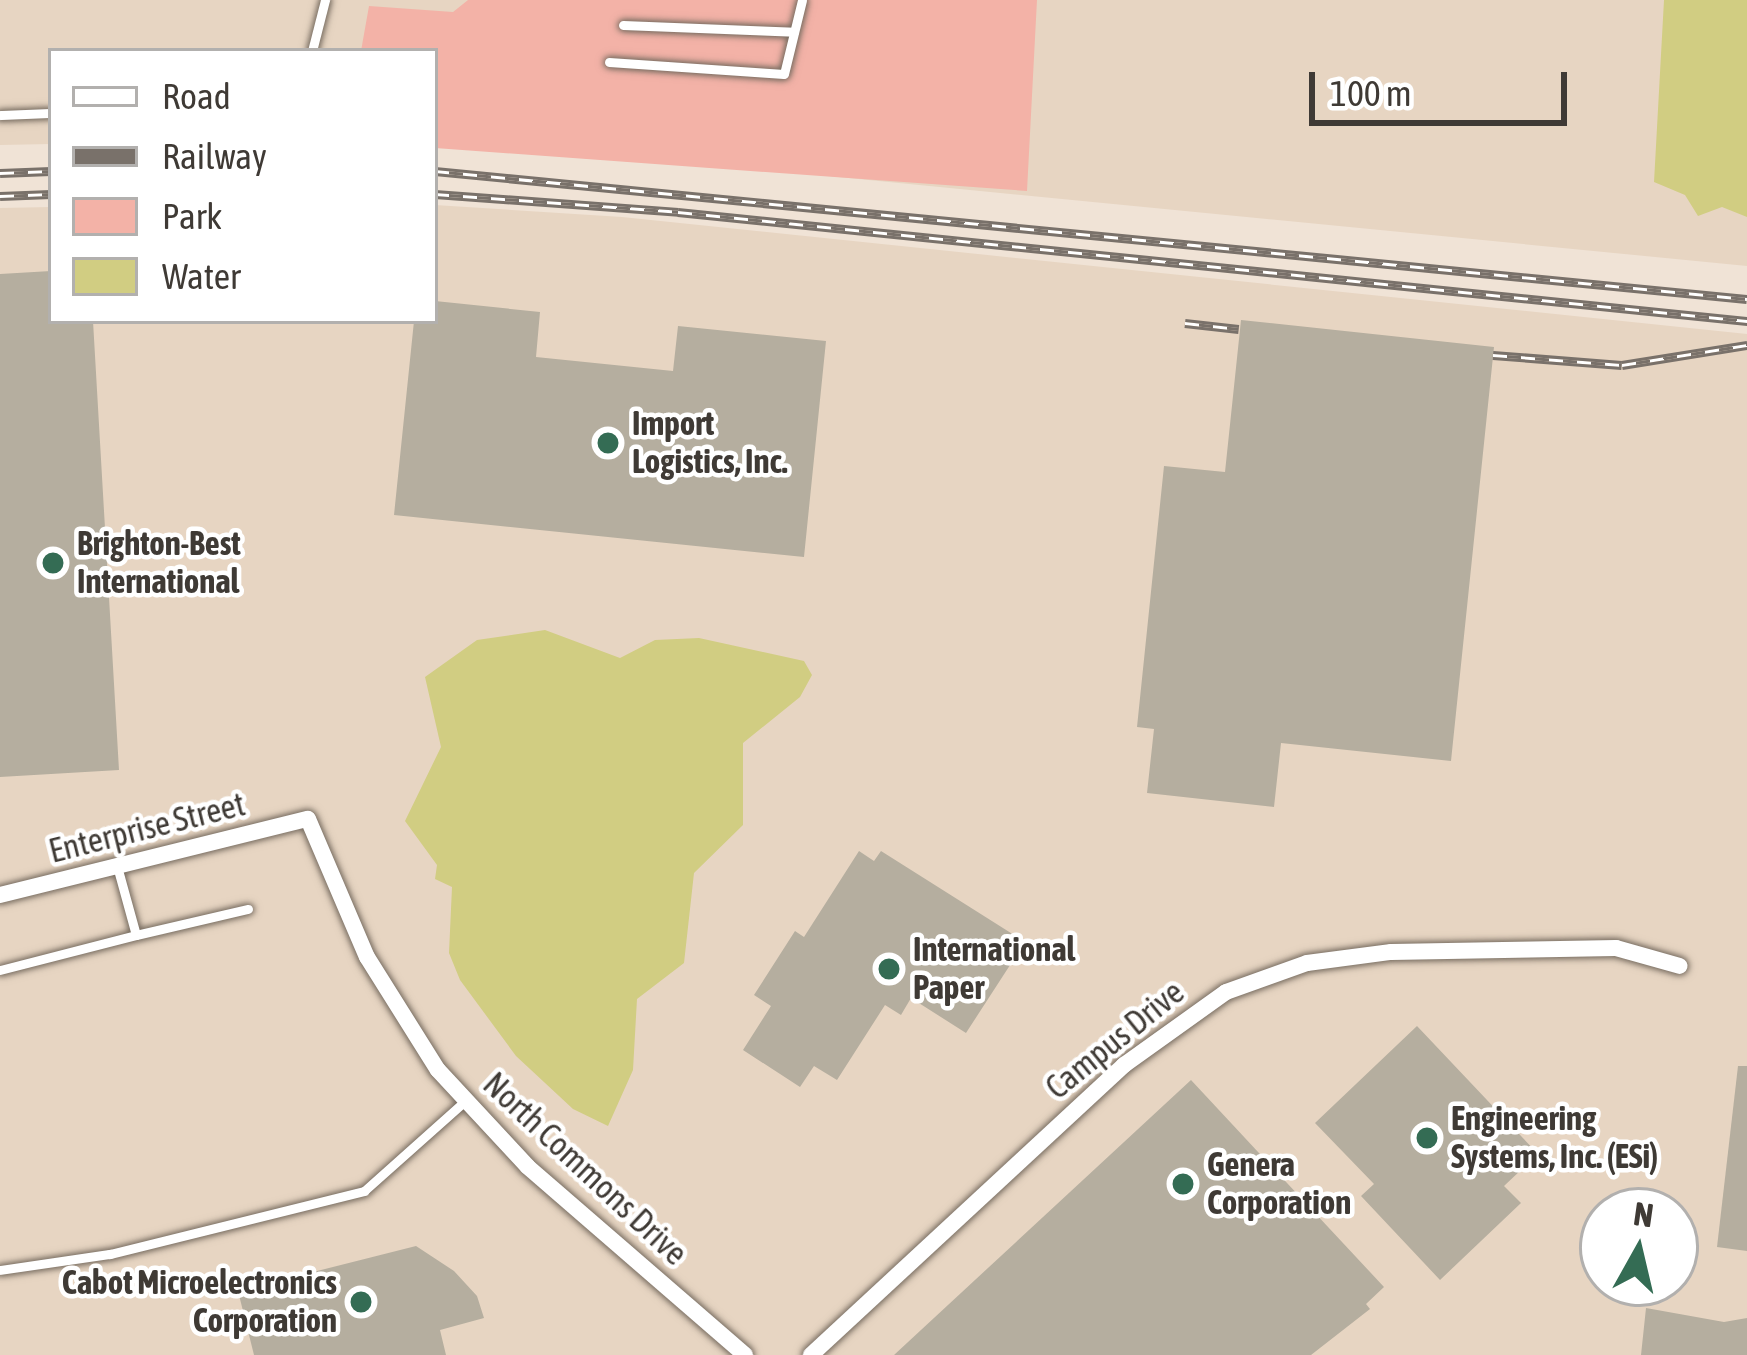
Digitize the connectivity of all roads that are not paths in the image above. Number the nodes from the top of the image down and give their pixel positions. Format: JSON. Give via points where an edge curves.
{"nodes":[{"id":1,"x":325,"y":0,"type":"edge"},
{"id":2,"x":802,"y":0,"type":"edge"},
{"id":3,"x":623,"y":25,"type":"dead end"},
{"id":4,"x":794,"y":32,"type":"junction"},
{"id":5,"x":312,"y":48,"type":"edge"},
{"id":6,"x":609,"y":62,"type":"dead end"},
{"id":7,"x":48,"y":113,"type":"edge"},
{"id":8,"x":0,"y":115,"type":"edge"},
{"id":9,"x":308,"y":819,"type":"joint"},
{"id":10,"x":117,"y":866,"type":"junction"},
{"id":11,"x":0,"y":895,"type":"edge"},
{"id":12,"x":248,"y":908,"type":"dead end"},
{"id":13,"x":136,"y":935,"type":"junction"},
{"id":14,"x":1680,"y":966,"type":"dead end"},
{"id":15,"x":0,"y":970,"type":"edge"},
{"id":16,"x":465,"y":1101,"type":"junction"},
{"id":17,"x":0,"y":1270,"type":"edge"},
{"id":18,"x":745,"y":1355,"type":"edge"},
{"id":19,"x":811,"y":1355,"type":"edge"}],
"edges":[{"from":1,"to":5,"type":"lane"},
{"from":2,"to":4,"type":"lane"},
{"from":3,"to":4,"type":"lane"},
{"from":4,"to":6,"type":"lane","via":[[784,74]]},
{"from":7,"to":8,"type":"lane"},
{"from":9,"to":10,"type":"street","name":"Enterprise Street"},
{"from":9,"to":16,"type":"street","name":"North Commons Drive","via":[[368,957]]},
{"from":10,"to":11,"type":"street","name":"Enterprise Street"},
{"from":10,"to":13,"type":"lane"},
{"from":12,"to":13,"type":"lane"},
{"from":13,"to":15,"type":"lane"},
{"from":14,"to":19,"type":"street","name":"Campus Drive","via":[[1616,948],[1375,952],[1292,967],[1226,992],[1124,1065]]},
{"from":16,"to":17,"type":"lane","via":[[364,1191],[110,1254]]},
{"from":16,"to":18,"type":"street","name":"North Commons Drive"}]}
